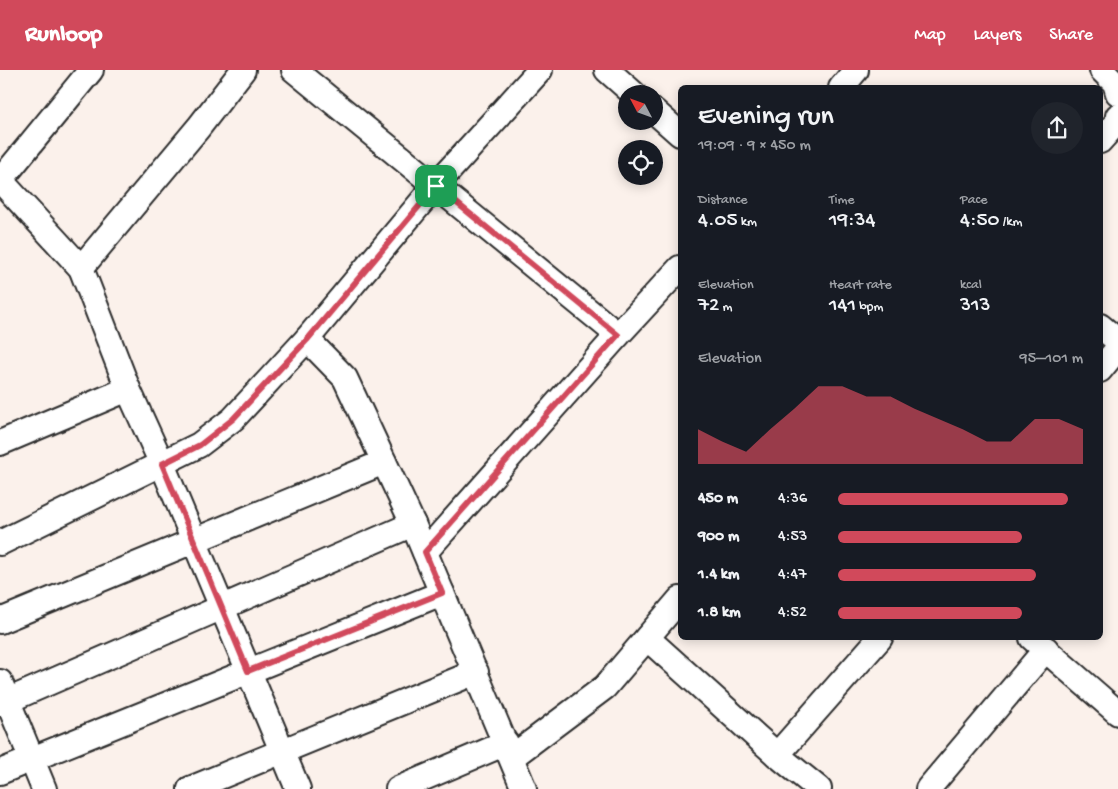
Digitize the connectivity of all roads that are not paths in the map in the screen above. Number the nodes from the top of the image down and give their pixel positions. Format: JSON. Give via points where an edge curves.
{"nodes":[{"id":1,"x":90,"y":70,"type":"edge"},
{"id":2,"x":243,"y":70,"type":"edge"},
{"id":3,"x":294,"y":70,"type":"edge"},
{"id":4,"x":540,"y":70,"type":"edge"},
{"id":5,"x":607,"y":70,"type":"edge"},
{"id":6,"x":856,"y":70,"type":"edge"},
{"id":7,"x":1102,"y":70,"type":"edge"},
{"id":8,"x":624,"y":85,"type":"edge"},
{"id":9,"x":844,"y":85,"type":"edge"},
{"id":10,"x":1118,"y":93,"type":"edge"},
{"id":11,"x":1118,"y":116,"type":"edge"},
{"id":12,"x":663,"y":119,"type":"edge"},
{"id":13,"x":678,"y":132,"type":"edge"},
{"id":14,"x":1103,"y":138,"type":"edge"},
{"id":15,"x":0,"y":180,"type":"edge"},
{"id":16,"x":436,"y":186,"type":"junction"},
{"id":17,"x":81,"y":268,"type":"junction"},
{"id":18,"x":678,"y":270,"type":"edge"},
{"id":19,"x":1103,"y":328,"type":"edge"},
{"id":20,"x":618,"y":335,"type":"junction"},
{"id":21,"x":307,"y":340,"type":"junction"},
{"id":22,"x":1118,"y":341,"type":"edge"},
{"id":23,"x":1118,"y":348,"type":"edge"},
{"id":24,"x":1103,"y":366,"type":"edge"},
{"id":25,"x":128,"y":389,"type":"junction"},
{"id":26,"x":0,"y":443,"type":"edge"},
{"id":27,"x":384,"y":462,"type":"junction"},
{"id":28,"x":162,"y":464,"type":"junction"},
{"id":29,"x":413,"y":524,"type":"junction"},
{"id":30,"x":194,"y":541,"type":"junction"},
{"id":31,"x":0,"y":543,"type":"edge"},
{"id":32,"x":425,"y":552,"type":"junction"},
{"id":33,"x":442,"y":593,"type":"junction"},
{"id":34,"x":678,"y":601,"type":"edge"},
{"id":35,"x":222,"y":607,"type":"junction"},
{"id":36,"x":0,"y":621,"type":"edge"},
{"id":37,"x":647,"y":638,"type":"junction"},
{"id":38,"x":878,"y":640,"type":"edge"},
{"id":39,"x":1039,"y":643,"type":"edge"},
{"id":40,"x":248,"y":671,"type":"junction"},
{"id":41,"x":476,"y":672,"type":"junction"},
{"id":42,"x":2,"y":696,"type":"edge"},
{"id":43,"x":1118,"y":713,"type":"edge"},
{"id":44,"x":509,"y":750,"type":"junction"},
{"id":45,"x":282,"y":751,"type":"junction"},
{"id":46,"x":777,"y":754,"type":"junction"},
{"id":47,"x":31,"y":759,"type":"junction"},
{"id":48,"x":0,"y":772,"type":"edge"},
{"id":49,"x":44,"y":789,"type":"edge"},
{"id":50,"x":190,"y":789,"type":"edge"},
{"id":51,"x":298,"y":789,"type":"edge"},
{"id":52,"x":398,"y":789,"type":"edge"},
{"id":53,"x":524,"y":789,"type":"edge"},
{"id":54,"x":819,"y":789,"type":"edge"},
{"id":55,"x":928,"y":789,"type":"edge"}],
"edges":[{"from":1,"to":15,"type":"street"},
{"from":2,"to":17,"type":"street"},
{"from":3,"to":16,"type":"street"},
{"from":4,"to":16,"type":"street"},
{"from":5,"to":8,"type":"street"},
{"from":6,"to":9,"type":"street"},
{"from":7,"to":10,"type":"street","via":[[1115,83]]},
{"from":11,"to":14,"type":"street","via":[[1117,122]]},
{"from":12,"to":13,"type":"street"},
{"from":15,"to":17,"type":"street"},
{"from":16,"to":20,"type":"street"},
{"from":16,"to":21,"type":"street"},
{"from":17,"to":25,"type":"street"},
{"from":18,"to":20,"type":"street"},
{"from":19,"to":22,"type":"street"},
{"from":20,"to":32,"type":"street"},
{"from":21,"to":27,"type":"street","via":[[345,378]]},
{"from":21,"to":28,"type":"street","via":[[218,432]]},
{"from":23,"to":24,"type":"street"},
{"from":25,"to":26,"type":"street"},
{"from":25,"to":28,"type":"street"},
{"from":27,"to":29,"type":"street"},
{"from":27,"to":30,"type":"street"},
{"from":28,"to":30,"type":"street"},
{"from":28,"to":31,"type":"street"},
{"from":29,"to":32,"type":"street"},
{"from":29,"to":35,"type":"street"},
{"from":30,"to":35,"type":"street"},
{"from":30,"to":36,"type":"street"},
{"from":32,"to":33,"type":"street"},
{"from":33,"to":40,"type":"street"},
{"from":33,"to":41,"type":"street"},
{"from":34,"to":37,"type":"street"},
{"from":35,"to":40,"type":"street"},
{"from":35,"to":42,"type":"street"},
{"from":37,"to":44,"type":"street","via":[[605,687]]},
{"from":37,"to":46,"type":"street"},
{"from":38,"to":46,"type":"street"},
{"from":39,"to":43,"type":"street"},
{"from":39,"to":55,"type":"street"},
{"from":40,"to":45,"type":"street"},
{"from":40,"to":47,"type":"street"},
{"from":41,"to":44,"type":"street"},
{"from":41,"to":45,"type":"street"},
{"from":42,"to":47,"type":"street"},
{"from":44,"to":52,"type":"street"},
{"from":44,"to":53,"type":"street"},
{"from":45,"to":50,"type":"street"},
{"from":45,"to":51,"type":"street"},
{"from":46,"to":54,"type":"street"},
{"from":47,"to":48,"type":"street"},
{"from":47,"to":49,"type":"street"}]}
